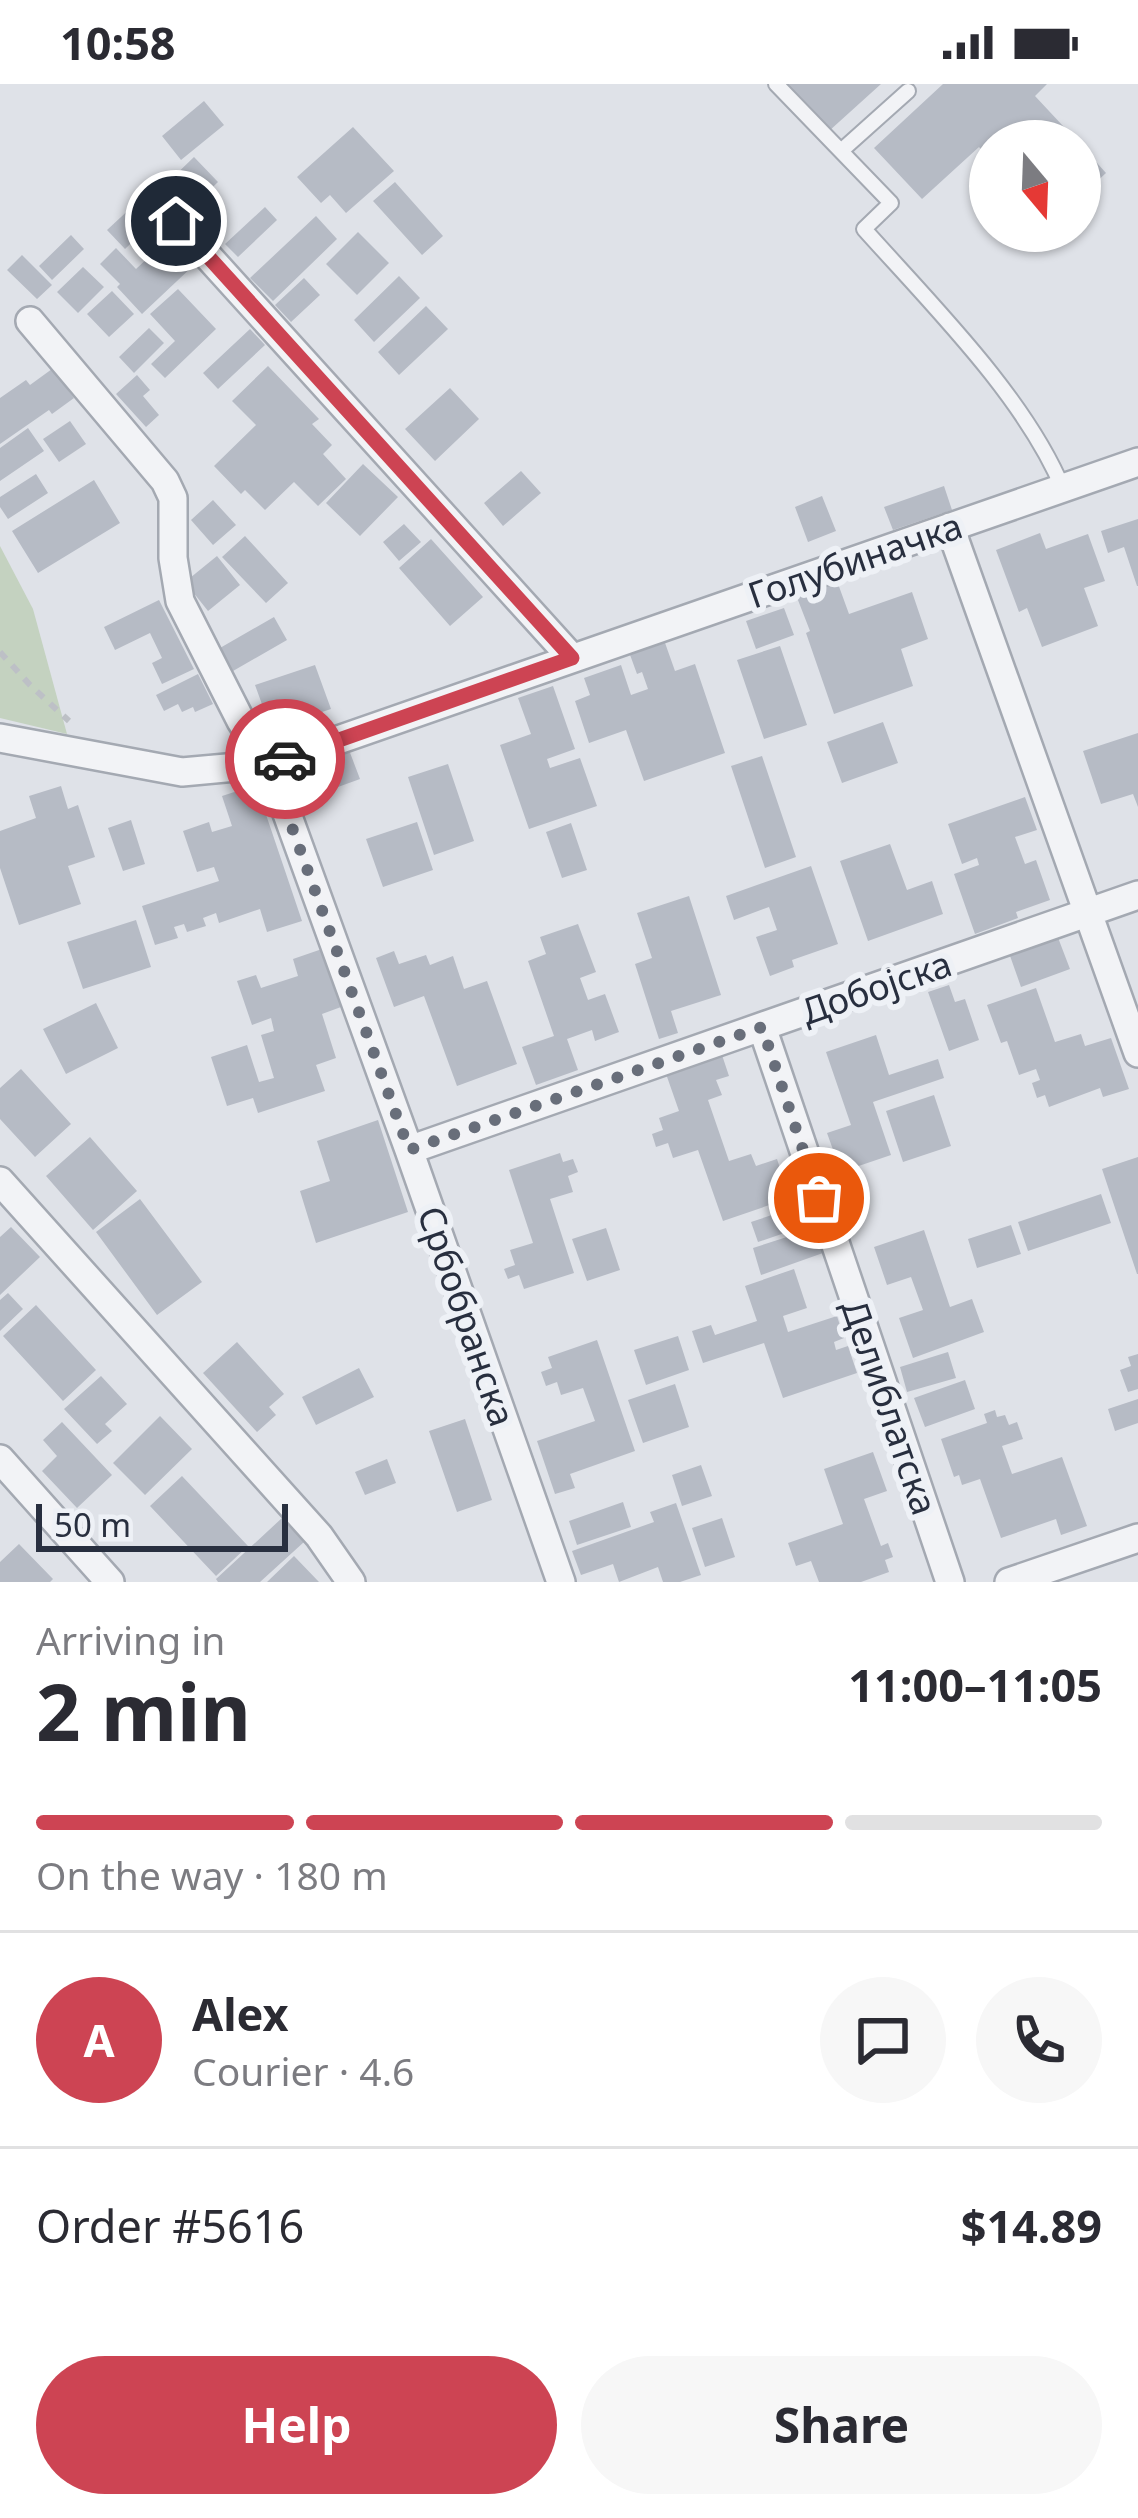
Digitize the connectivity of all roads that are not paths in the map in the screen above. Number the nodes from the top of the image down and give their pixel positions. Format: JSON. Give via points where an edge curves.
{"nodes":[{"id":1,"x":776,"y":84,"type":"edge"},
{"id":2,"x":908,"y":91,"type":"dead end"},
{"id":3,"x":841,"y":151,"type":"junction"},
{"id":4,"x":176,"y":221,"type":"dead end"},
{"id":5,"x":30,"y":321,"type":"dead end"},
{"id":6,"x":1138,"y":462,"type":"edge"},
{"id":7,"x":1064,"y":489,"type":"junction"},
{"id":8,"x":950,"y":527,"type":"junction"},
{"id":9,"x":572,"y":658,"type":"junction"},
{"id":10,"x":0,"y":738,"type":"edge"},
{"id":11,"x":269,"y":764,"type":"junction"},
{"id":12,"x":1138,"y":895,"type":"edge"},
{"id":13,"x":1089,"y":913,"type":"junction"},
{"id":14,"x":762,"y":1027,"type":"junction"},
{"id":15,"x":1138,"y":1053,"type":"edge"},
{"id":16,"x":409,"y":1150,"type":"junction"},
{"id":17,"x":0,"y":1181,"type":"edge"},
{"id":18,"x":0,"y":1459,"type":"edge"},
{"id":19,"x":1138,"y":1538,"type":"edge"},
{"id":20,"x":110,"y":1582,"type":"edge"},
{"id":21,"x":351,"y":1582,"type":"edge"},
{"id":22,"x":561,"y":1582,"type":"edge"},
{"id":23,"x":950,"y":1582,"type":"edge"},
{"id":24,"x":1009,"y":1582,"type":"edge"}],
"edges":[{"from":1,"to":3,"type":"lane"},
{"from":2,"to":3,"type":"lane"},
{"from":3,"to":7,"type":"lane","via":[[891,203],[864,229],[1004,391]]},
{"from":4,"to":9,"type":"street"},
{"from":5,"to":11,"type":"street","name":"Србобранска","via":[[165,481],[180,602]]},
{"from":6,"to":7,"type":"street","name":"Голубиначка"},
{"from":7,"to":8,"type":"street","name":"Голубиначка"},
{"from":8,"to":9,"type":"street","name":"Голубиначка"},
{"from":8,"to":13,"type":"street"},
{"from":9,"to":11,"type":"street","name":"Голубиначка"},
{"from":10,"to":11,"type":"street","via":[[182,772]]},
{"from":11,"to":16,"type":"street","name":"Србобранска"},
{"from":12,"to":13,"type":"street","name":"Добојска"},
{"from":13,"to":14,"type":"street","name":"Добојска"},
{"from":13,"to":15,"type":"street"},
{"from":14,"to":16,"type":"street","name":"Добојска"},
{"from":14,"to":23,"type":"street","name":"Делиблатска"},
{"from":16,"to":22,"type":"street","name":"Србобранска"},
{"from":17,"to":21,"type":"street","via":[[319,1536]]},
{"from":18,"to":20,"type":"street"},
{"from":19,"to":24,"type":"street"}]}
